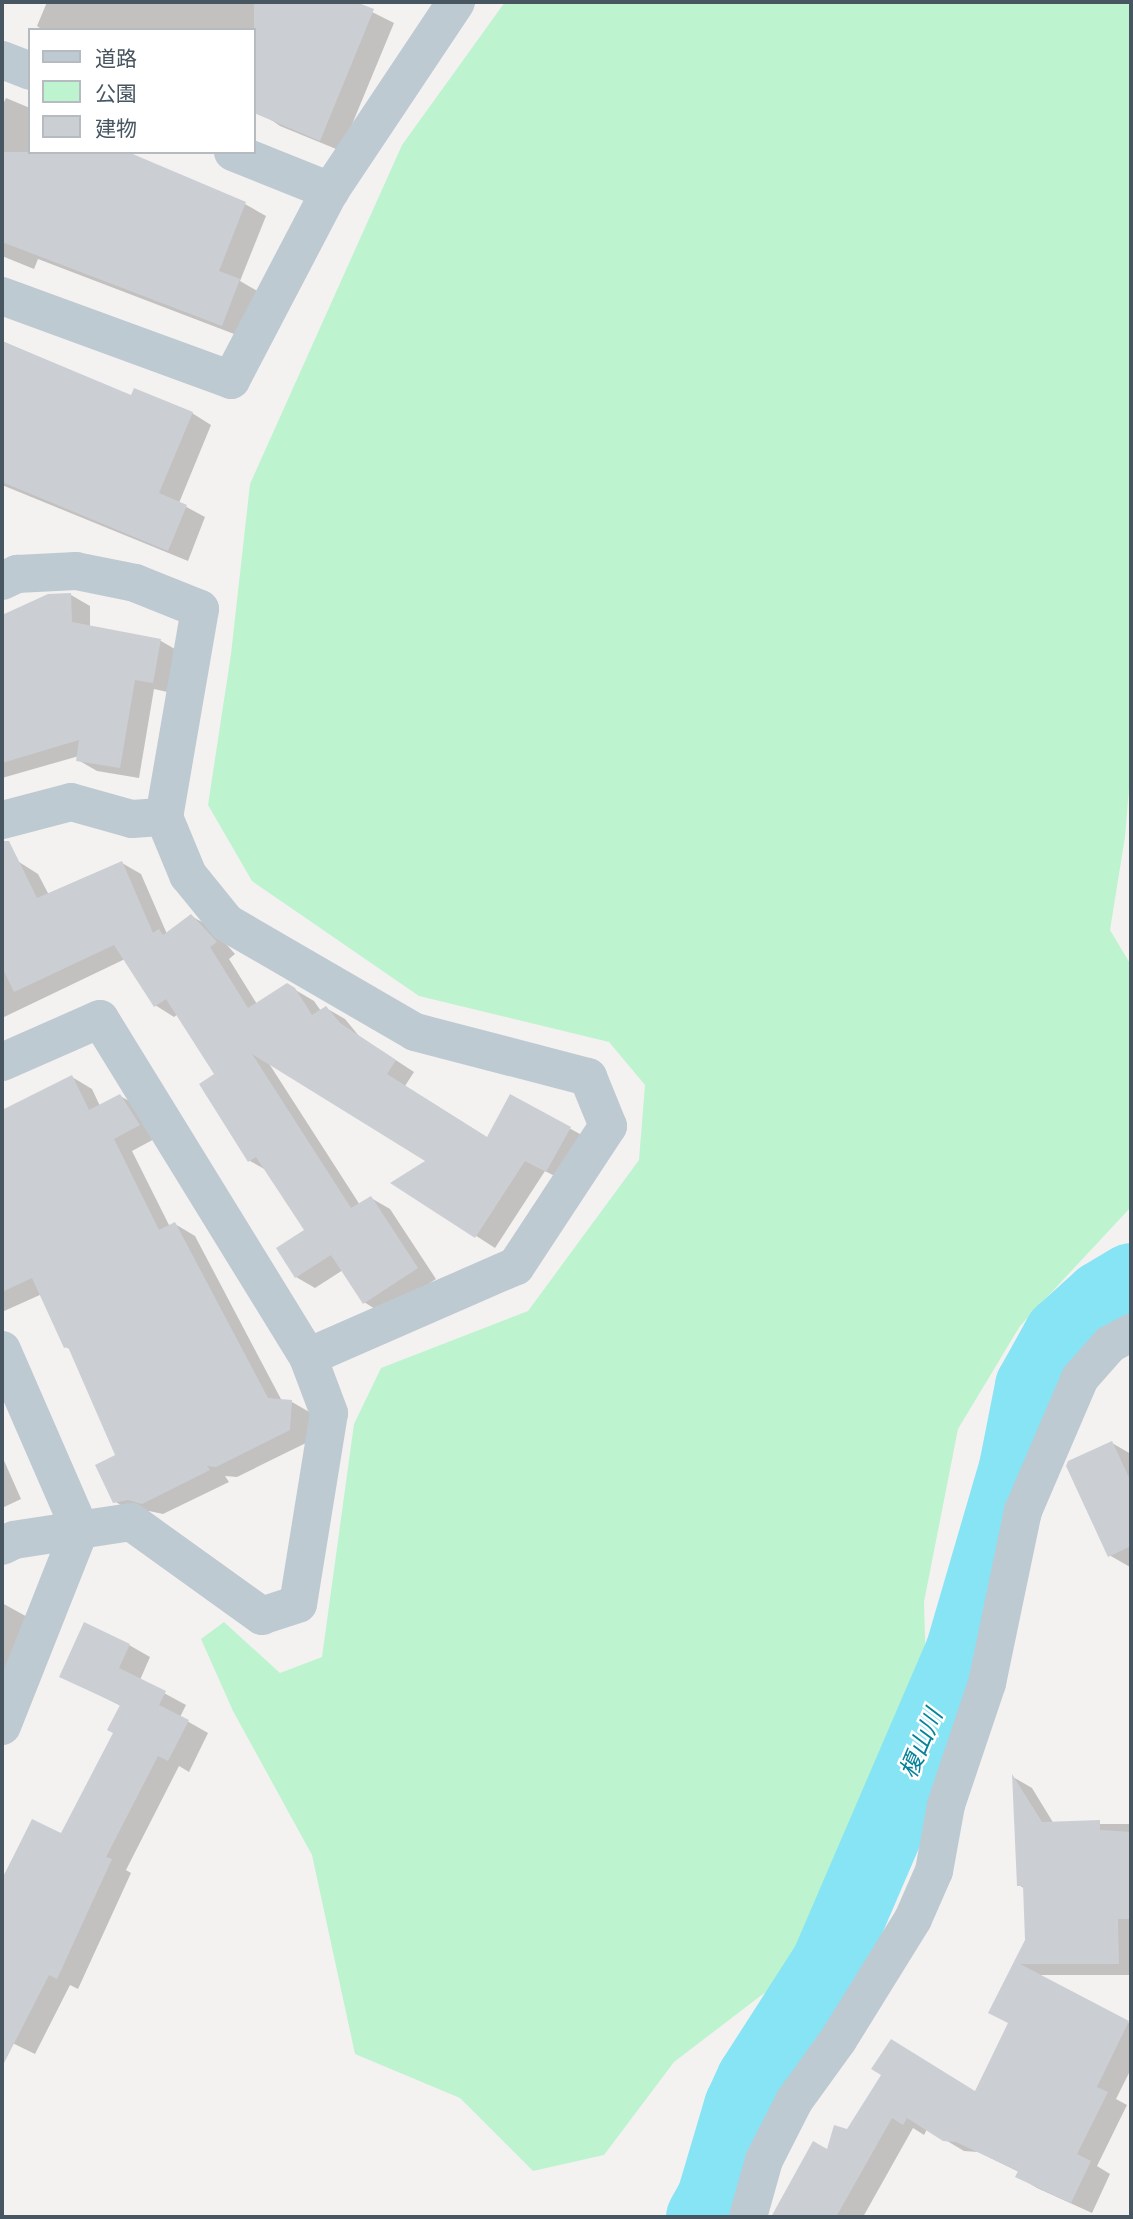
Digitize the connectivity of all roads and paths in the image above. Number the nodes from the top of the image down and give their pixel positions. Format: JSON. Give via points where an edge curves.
{"nodes":[{"id":1,"x":443,"y":7,"type":"edge"},
{"id":2,"x":2,"y":60,"type":"edge"},
{"id":3,"x":28,"y":70,"type":"edge"},
{"id":4,"x":238,"y":154,"type":"edge"},
{"id":5,"x":330,"y":191,"type":"junction"},
{"id":6,"x":2,"y":296,"type":"edge"},
{"id":7,"x":2,"y":580,"type":"edge"},
{"id":8,"x":164,"y":817,"type":"junction"},
{"id":9,"x":2,"y":820,"type":"edge"},
{"id":10,"x":2,"y":1062,"type":"edge"},
{"id":11,"x":1131,"y":1333,"type":"edge"},
{"id":12,"x":2,"y":1350,"type":"edge"},
{"id":13,"x":308,"y":1357,"type":"junction"},
{"id":14,"x":79,"y":1529,"type":"junction"},
{"id":15,"x":2,"y":1546,"type":"edge"},
{"id":16,"x":2,"y":1726,"type":"edge"},
{"id":17,"x":748,"y":2217,"type":"edge"}],
"edges":[{"from":1,"to":5,"type":"street"},
{"from":2,"to":3,"type":"street"},
{"from":4,"to":5,"type":"street"},
{"from":5,"to":6,"type":"street","via":[[231,380]]},
{"from":7,"to":8,"type":"street","via":[[17,574],[76,571],[135,583],[200,609]]},
{"from":8,"to":9,"type":"street","via":[[132,819],[71,802]]},
{"from":8,"to":13,"type":"street","via":[[188,875],[227,923],[415,1032],[588,1077],[608,1126],[516,1266]]},
{"from":10,"to":13,"type":"street","via":[[100,1019]]},
{"from":11,"to":17,"type":"street","via":[[1110,1344],[1080,1378],[1023,1511],[987,1683],[946,1805],[928,1883],[906,1929],[838,2040],[794,2101],[764,2160]]},
{"from":12,"to":14,"type":"street"},
{"from":13,"to":14,"type":"street","via":[[328,1413],[298,1604],[262,1616],[131,1522]]},
{"from":14,"to":15,"type":"street"},
{"from":14,"to":16,"type":"street"}]}
